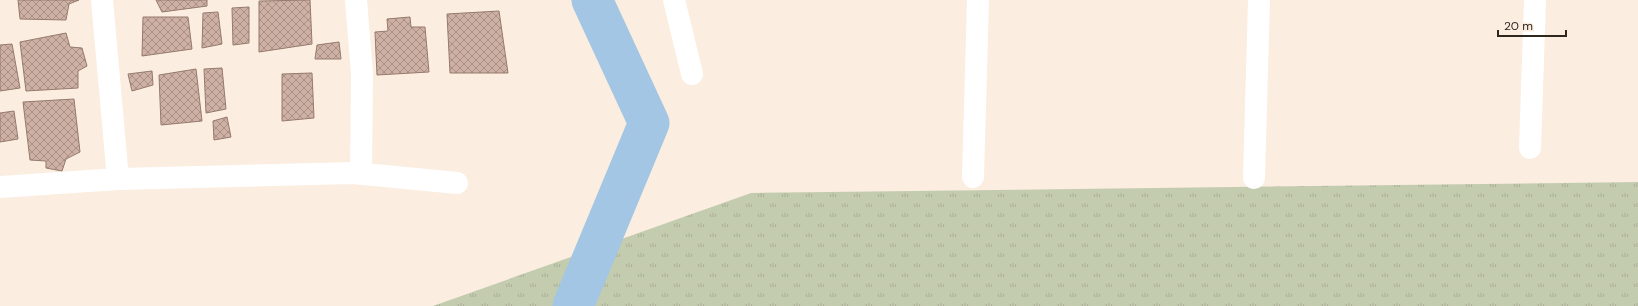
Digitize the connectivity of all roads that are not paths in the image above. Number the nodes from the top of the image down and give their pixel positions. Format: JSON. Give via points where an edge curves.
{"nodes":[{"id":1,"x":102,"y":0,"type":"edge"},
{"id":2,"x":356,"y":0,"type":"edge"},
{"id":3,"x":674,"y":0,"type":"edge"},
{"id":4,"x":978,"y":0,"type":"edge"},
{"id":5,"x":1259,"y":0,"type":"edge"},
{"id":6,"x":1535,"y":0,"type":"edge"},
{"id":7,"x":692,"y":74,"type":"dead end"},
{"id":8,"x":1530,"y":148,"type":"dead end"},
{"id":9,"x":361,"y":174,"type":"junction"},
{"id":10,"x":973,"y":177,"type":"dead end"},
{"id":11,"x":1254,"y":178,"type":"dead end"},
{"id":12,"x":118,"y":179,"type":"junction"},
{"id":13,"x":457,"y":183,"type":"dead end"},
{"id":14,"x":0,"y":187,"type":"edge"}],
"edges":[{"from":1,"to":12,"type":"street"},
{"from":2,"to":9,"type":"street","via":[[362,74]]},
{"from":3,"to":7,"type":"street"},
{"from":4,"to":10,"type":"street"},
{"from":5,"to":11,"type":"street"},
{"from":6,"to":8,"type":"street"},
{"from":9,"to":12,"type":"street"},
{"from":9,"to":13,"type":"street"},
{"from":12,"to":14,"type":"street"}]}
